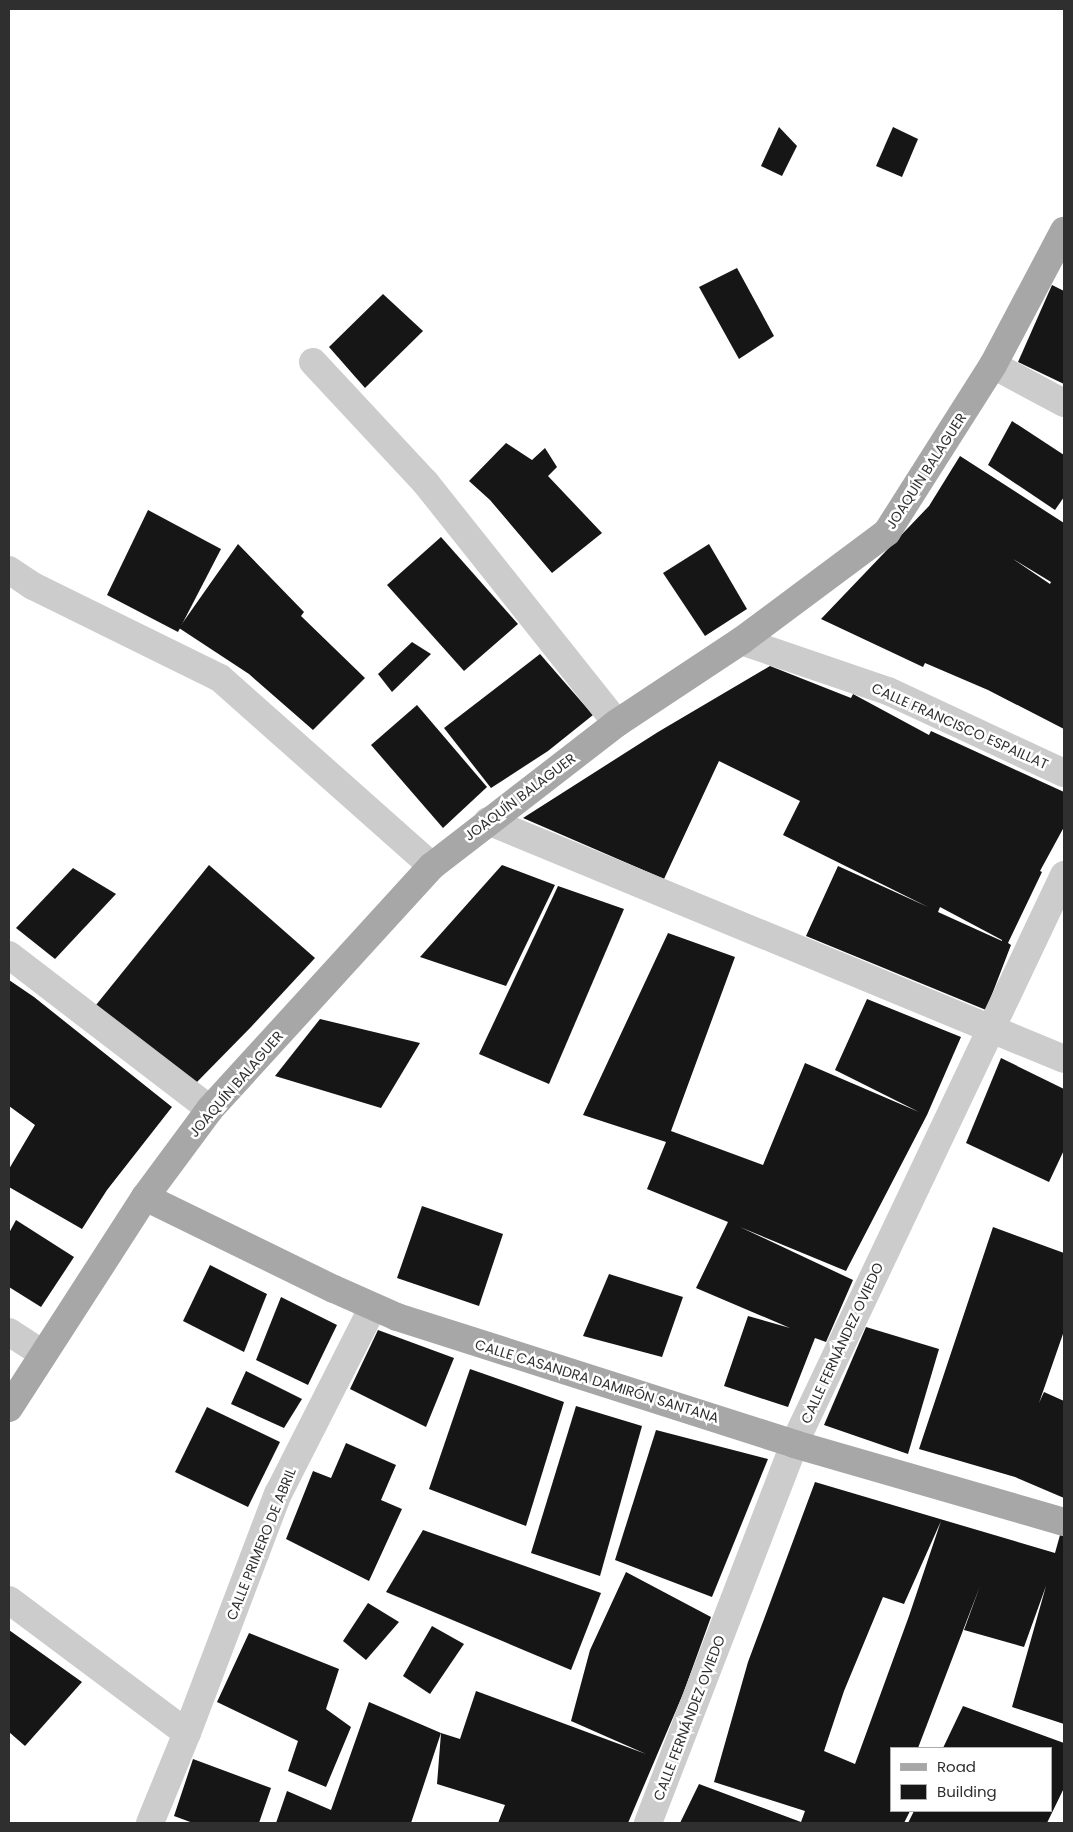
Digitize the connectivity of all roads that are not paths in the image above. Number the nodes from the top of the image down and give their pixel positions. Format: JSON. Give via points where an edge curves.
{"nodes":[{"id":1,"x":1064,"y":232,"type":"edge"},
{"id":2,"x":313,"y":362,"type":"dead end"},
{"id":3,"x":993,"y":365,"type":"junction"},
{"id":4,"x":1064,"y":403,"type":"edge"},
{"id":5,"x":9,"y":570,"type":"edge"},
{"id":6,"x":742,"y":640,"type":"junction"},
{"id":7,"x":617,"y":724,"type":"junction"},
{"id":8,"x":1064,"y":773,"type":"edge"},
{"id":9,"x":488,"y":821,"type":"junction"},
{"id":10,"x":432,"y":866,"type":"junction"},
{"id":11,"x":1064,"y":875,"type":"edge"},
{"id":12,"x":9,"y":955,"type":"edge"},
{"id":13,"x":991,"y":1029,"type":"junction"},
{"id":14,"x":1064,"y":1059,"type":"edge"},
{"id":15,"x":210,"y":1109,"type":"junction"},
{"id":16,"x":145,"y":1197,"type":"junction"},
{"id":17,"x":373,"y":1307,"type":"junction"},
{"id":18,"x":9,"y":1332,"type":"edge"},
{"id":19,"x":43,"y":1354,"type":"junction"},
{"id":20,"x":9,"y":1408,"type":"edge"},
{"id":21,"x":794,"y":1444,"type":"junction"},
{"id":22,"x":1064,"y":1522,"type":"edge"},
{"id":23,"x":9,"y":1600,"type":"edge"},
{"id":24,"x":187,"y":1733,"type":"junction"},
{"id":25,"x":150,"y":1823,"type":"edge"},
{"id":26,"x":648,"y":1823,"type":"edge"}],
"edges":[{"from":1,"to":3,"type":"main road","name":"JOAQUÍN BALAGUER"},
{"from":2,"to":7,"type":"street","via":[[425,482]]},
{"from":3,"to":4,"type":"street"},
{"from":3,"to":6,"type":"main road","name":"JOAQUÍN BALAGUER","via":[[887,532]]},
{"from":5,"to":10,"type":"street","via":[[33,586],[220,678]]},
{"from":6,"to":7,"type":"main road","name":"JOAQUÍN BALAGUER"},
{"from":6,"to":8,"type":"street","name":"CALLE FRANCISCO ESPAILLAT","via":[[888,691]]},
{"from":7,"to":9,"type":"main road","name":"JOAQUÍN BALAGUER"},
{"from":9,"to":10,"type":"main road","name":"JOAQUÍN BALAGUER"},
{"from":9,"to":13,"type":"street"},
{"from":10,"to":15,"type":"main road","name":"JOAQUÍN BALAGUER"},
{"from":11,"to":13,"type":"street","name":"CALLE FERNÁNDEZ OVIEDO"},
{"from":12,"to":15,"type":"street"},
{"from":13,"to":14,"type":"street"},
{"from":13,"to":21,"type":"street","name":"CALLE FERNÁNDEZ OVIEDO"},
{"from":15,"to":16,"type":"main road","name":"JOAQUÍN BALAGUER"},
{"from":16,"to":17,"type":"main road","name":"CALLE CASANDRA DAMIRÓN SANTANA"},
{"from":16,"to":19,"type":"main road","name":"JOAQUÍN BALAGUER"},
{"from":17,"to":21,"type":"main road","name":"CALLE CASANDRA DAMIRÓN SANTANA","via":[[472,1342]]},
{"from":17,"to":24,"type":"street","name":"CALLE PRIMERO DE ABRIL","via":[[278,1494]]},
{"from":18,"to":19,"type":"street"},
{"from":19,"to":20,"type":"main road","name":"JOAQUÍN BALAGUER"},
{"from":21,"to":22,"type":"main road","name":"CALLE CASANDRA DAMIRÓN SANTANA"},
{"from":21,"to":26,"type":"street","name":"CALLE FERNÁNDEZ OVIEDO"},
{"from":23,"to":24,"type":"street"},
{"from":24,"to":25,"type":"street","name":"CALLE PRIMERO DE ABRIL"}]}
